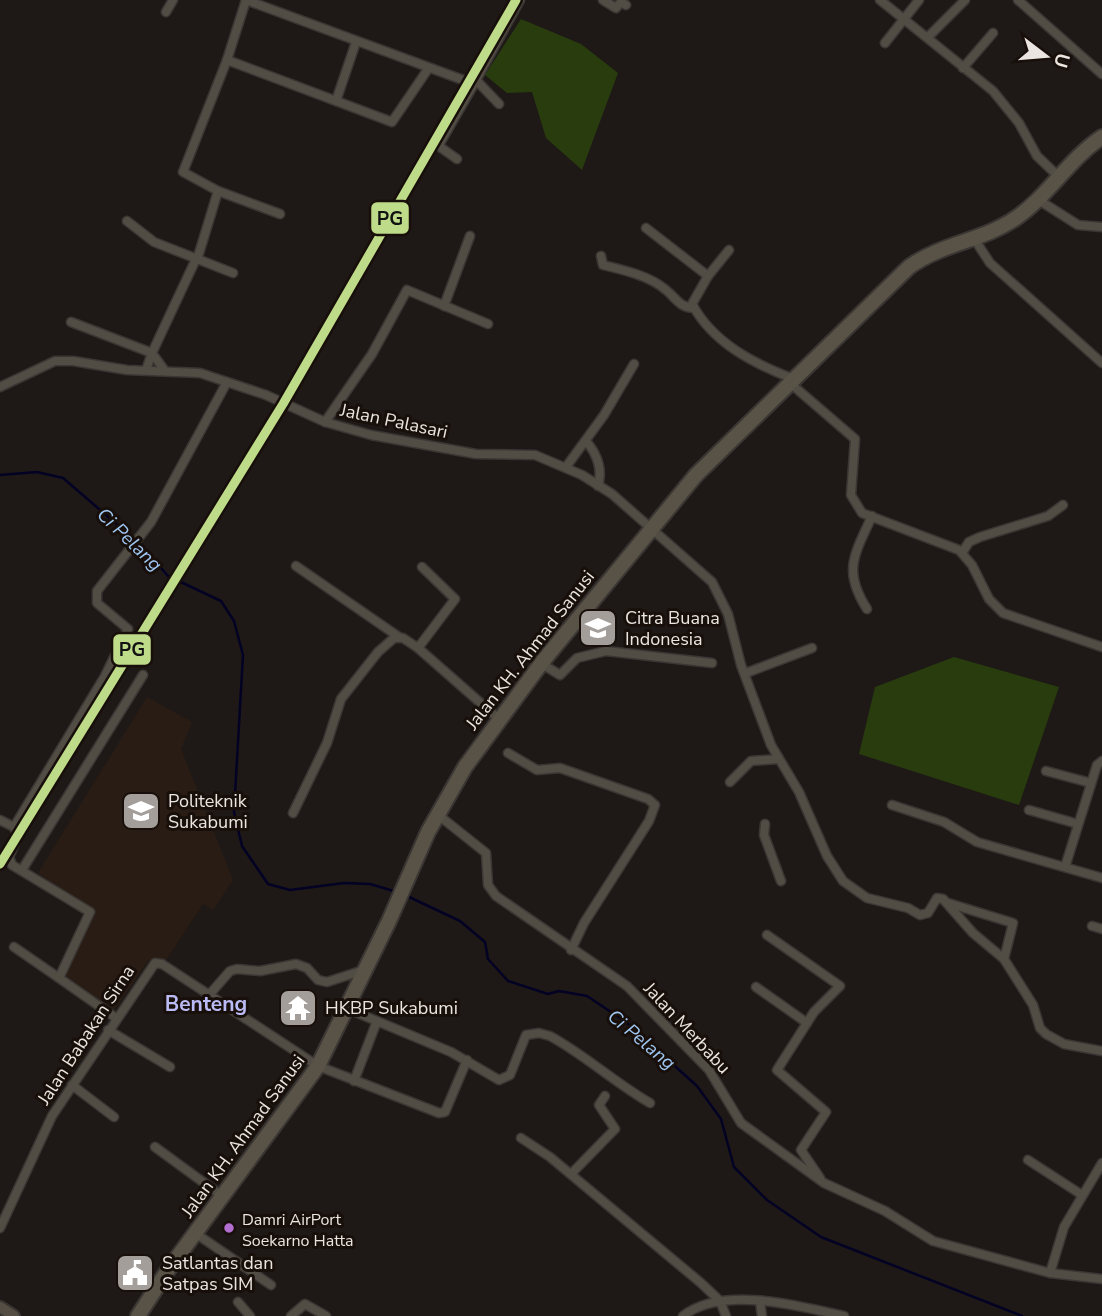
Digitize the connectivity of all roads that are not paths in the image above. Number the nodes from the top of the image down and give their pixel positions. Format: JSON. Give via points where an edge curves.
{"nodes":[{"id":1,"x":173,"y":0,"type":"edge"},
{"id":2,"x":247,"y":0,"type":"edge"},
{"id":3,"x":520,"y":0,"type":"edge"},
{"id":4,"x":603,"y":0,"type":"edge"},
{"id":5,"x":880,"y":0,"type":"edge"},
{"id":6,"x":919,"y":0,"type":"edge"},
{"id":7,"x":965,"y":0,"type":"edge"},
{"id":8,"x":1018,"y":0,"type":"edge"},
{"id":9,"x":892,"y":2,"type":"edge"},
{"id":10,"x":626,"y":5,"type":"dead end"},
{"id":11,"x":166,"y":12,"type":"dead end"},
{"id":12,"x":905,"y":17,"type":"junction"},
{"id":13,"x":993,"y":33,"type":"dead end"},
{"id":14,"x":928,"y":37,"type":"junction"},
{"id":15,"x":356,"y":42,"type":"junction"},
{"id":16,"x":885,"y":43,"type":"dead end"},
{"id":17,"x":228,"y":60,"type":"junction"},
{"id":18,"x":962,"y":68,"type":"junction"},
{"id":19,"x":428,"y":69,"type":"junction"},
{"id":20,"x":1102,"y":74,"type":"edge"},
{"id":21,"x":475,"y":82,"type":"junction"},
{"id":22,"x":336,"y":101,"type":"junction"},
{"id":23,"x":499,"y":104,"type":"dead end"},
{"id":24,"x":1102,"y":138,"type":"edge"},
{"id":25,"x":457,"y":159,"type":"dead end"},
{"id":26,"x":1059,"y":177,"type":"junction"},
{"id":27,"x":218,"y":191,"type":"junction"},
{"id":28,"x":1037,"y":199,"type":"junction"},
{"id":29,"x":280,"y":214,"type":"dead end"},
{"id":30,"x":127,"y":221,"type":"dead end"},
{"id":31,"x":1102,"y":227,"type":"edge"},
{"id":32,"x":646,"y":228,"type":"dead end"},
{"id":33,"x":470,"y":236,"type":"dead end"},
{"id":34,"x":973,"y":237,"type":"junction"},
{"id":35,"x":729,"y":250,"type":"dead end"},
{"id":36,"x":601,"y":256,"type":"dead end"},
{"id":37,"x":197,"y":260,"type":"junction"},
{"id":38,"x":233,"y":272,"type":"dead end"},
{"id":39,"x":708,"y":276,"type":"junction"},
{"id":40,"x":444,"y":306,"type":"junction"},
{"id":41,"x":694,"y":308,"type":"junction"},
{"id":42,"x":71,"y":322,"type":"dead end"},
{"id":43,"x":488,"y":324,"type":"dead end"},
{"id":44,"x":152,"y":354,"type":"junction"},
{"id":45,"x":1102,"y":363,"type":"edge"},
{"id":46,"x":634,"y":364,"type":"dead end"},
{"id":47,"x":146,"y":370,"type":"junction"},
{"id":48,"x":165,"y":372,"type":"junction"},
{"id":49,"x":792,"y":381,"type":"junction"},
{"id":50,"x":227,"y":382,"type":"junction"},
{"id":51,"x":0,"y":387,"type":"edge"},
{"id":52,"x":325,"y":422,"type":"junction"},
{"id":53,"x":586,"y":440,"type":"junction"},
{"id":54,"x":566,"y":467,"type":"junction"},
{"id":55,"x":598,"y":486,"type":"junction"},
{"id":56,"x":1063,"y":505,"type":"dead end"},
{"id":57,"x":872,"y":516,"type":"junction"},
{"id":58,"x":650,"y":528,"type":"junction"},
{"id":59,"x":962,"y":553,"type":"junction"},
{"id":60,"x":296,"y":566,"type":"dead end"},
{"id":61,"x":422,"y":567,"type":"dead end"},
{"id":62,"x":867,"y":609,"type":"dead end"},
{"id":63,"x":399,"y":637,"type":"junction"},
{"id":64,"x":1102,"y":647,"type":"edge"},
{"id":65,"x":418,"y":648,"type":"junction"},
{"id":66,"x":812,"y":648,"type":"dead end"},
{"id":67,"x":712,"y":663,"type":"dead end"},
{"id":68,"x":542,"y":664,"type":"junction"},
{"id":69,"x":747,"y":673,"type":"junction"},
{"id":70,"x":143,"y":675,"type":"dead end"},
{"id":71,"x":500,"y":720,"type":"junction"},
{"id":72,"x":508,"y":753,"type":"dead end"},
{"id":73,"x":778,"y":759,"type":"junction"},
{"id":74,"x":1101,"y":761,"type":"edge"},
{"id":75,"x":1046,"y":771,"type":"dead end"},
{"id":76,"x":730,"y":782,"type":"dead end"},
{"id":77,"x":1091,"y":783,"type":"junction"},
{"id":78,"x":892,"y":805,"type":"dead end"},
{"id":79,"x":1029,"y":810,"type":"dead end"},
{"id":80,"x":293,"y":813,"type":"dead end"},
{"id":81,"x":437,"y":814,"type":"junction"},
{"id":82,"x":0,"y":820,"type":"edge"},
{"id":83,"x":765,"y":824,"type":"dead end"},
{"id":84,"x":1078,"y":824,"type":"junction"},
{"id":85,"x":14,"y":827,"type":"junction"},
{"id":86,"x":1065,"y":867,"type":"junction"},
{"id":87,"x":22,"y":870,"type":"junction"},
{"id":88,"x":1102,"y":878,"type":"edge"},
{"id":89,"x":781,"y":881,"type":"dead end"},
{"id":90,"x":948,"y":903,"type":"junction"},
{"id":91,"x":1092,"y":926,"type":"dead end"},
{"id":92,"x":1102,"y":929,"type":"edge"},
{"id":93,"x":767,"y":935,"type":"dead end"},
{"id":94,"x":14,"y":947,"type":"dead end"},
{"id":95,"x":571,"y":950,"type":"junction"},
{"id":96,"x":1004,"y":959,"type":"junction"},
{"id":97,"x":366,"y":969,"type":"junction"},
{"id":98,"x":58,"y":978,"type":"junction"},
{"id":99,"x":756,"y":987,"type":"dead end"},
{"id":100,"x":209,"y":995,"type":"junction"},
{"id":101,"x":348,"y":1009,"type":"junction"},
{"id":102,"x":116,"y":1018,"type":"junction"},
{"id":103,"x":377,"y":1021,"type":"junction"},
{"id":104,"x":807,"y":1023,"type":"junction"},
{"id":105,"x":108,"y":1030,"type":"junction"},
{"id":106,"x":1102,"y":1051,"type":"edge"},
{"id":107,"x":467,"y":1060,"type":"junction"},
{"id":108,"x":318,"y":1066,"type":"junction"},
{"id":109,"x":170,"y":1067,"type":"dead end"},
{"id":110,"x":354,"y":1081,"type":"junction"},
{"id":111,"x":72,"y":1086,"type":"junction"},
{"id":112,"x":605,"y":1096,"type":"dead end"},
{"id":113,"x":650,"y":1102,"type":"dead end"},
{"id":114,"x":114,"y":1117,"type":"dead end"},
{"id":115,"x":521,"y":1138,"type":"dead end"},
{"id":116,"x":155,"y":1147,"type":"dead end"},
{"id":117,"x":1028,"y":1160,"type":"dead end"},
{"id":118,"x":1102,"y":1163,"type":"edge"},
{"id":119,"x":571,"y":1174,"type":"junction"},
{"id":120,"x":824,"y":1183,"type":"junction"},
{"id":121,"x":1082,"y":1195,"type":"junction"},
{"id":122,"x":222,"y":1196,"type":"junction"},
{"id":123,"x":0,"y":1203,"type":"edge"},
{"id":124,"x":10,"y":1209,"type":"junction"},
{"id":125,"x":0,"y":1228,"type":"edge"},
{"id":126,"x":195,"y":1233,"type":"junction"},
{"id":127,"x":1049,"y":1273,"type":"junction"},
{"id":128,"x":1102,"y":1279,"type":"edge"},
{"id":129,"x":271,"y":1285,"type":"dead end"},
{"id":130,"x":238,"y":1302,"type":"dead end"},
{"id":131,"x":760,"y":1302,"type":"junction"},
{"id":132,"x":0,"y":1307,"type":"edge"},
{"id":133,"x":723,"y":1308,"type":"edge"},
{"id":134,"x":14,"y":1316,"type":"edge"},
{"id":135,"x":138,"y":1316,"type":"edge"},
{"id":136,"x":250,"y":1316,"type":"edge"},
{"id":137,"x":292,"y":1316,"type":"edge"},
{"id":138,"x":326,"y":1316,"type":"edge"},
{"id":139,"x":683,"y":1316,"type":"edge"},
{"id":140,"x":762,"y":1316,"type":"edge"},
{"id":141,"x":844,"y":1316,"type":"edge"}],
"edges":[{"from":1,"to":11,"type":"street"},
{"from":2,"to":15,"type":"street"},
{"from":2,"to":17,"type":"street"},
{"from":3,"to":21,"type":"street"},
{"from":4,"to":10,"type":"street","via":[[616,8],[621,2]]},
{"from":5,"to":9,"type":"street"},
{"from":6,"to":12,"type":"street"},
{"from":7,"to":14,"type":"street"},
{"from":8,"to":20,"type":"street"},
{"from":9,"to":12,"type":"street"},
{"from":12,"to":14,"type":"street"},
{"from":12,"to":16,"type":"street"},
{"from":13,"to":18,"type":"street"},
{"from":14,"to":18,"type":"street"},
{"from":15,"to":19,"type":"street"},
{"from":15,"to":22,"type":"street"},
{"from":17,"to":22,"type":"street"},
{"from":17,"to":27,"type":"street","via":[[183,171]]},
{"from":18,"to":26,"type":"street","via":[[1001,99],[1037,156]]},
{"from":19,"to":21,"type":"street"},
{"from":19,"to":22,"type":"street","via":[[393,122]]},
{"from":21,"to":23,"type":"street"},
{"from":21,"to":25,"type":"street","via":[[439,145]]},
{"from":24,"to":26,"type":"highway","name":"Jalan KH. Ahmad Sanusi"},
{"from":26,"to":28,"type":"highway","name":"Jalan KH. Ahmad Sanusi"},
{"from":27,"to":29,"type":"street"},
{"from":27,"to":37,"type":"street"},
{"from":28,"to":31,"type":"street","via":[[1078,225]]},
{"from":28,"to":34,"type":"highway","name":"Jalan KH. Ahmad Sanusi","via":[[1008,223]]},
{"from":30,"to":37,"type":"street","via":[[147,238]]},
{"from":32,"to":39,"type":"street"},
{"from":33,"to":40,"type":"street"},
{"from":34,"to":45,"type":"street","via":[[990,263]]},
{"from":34,"to":49,"type":"highway","name":"Jalan KH. Ahmad Sanusi","via":[[943,247],[909,267]]},
{"from":35,"to":39,"type":"street"},
{"from":36,"to":41,"type":"street","via":[[603,265],[643,277]]},
{"from":37,"to":38,"type":"street"},
{"from":37,"to":44,"type":"street"},
{"from":39,"to":41,"type":"street","via":[[693,299]]},
{"from":40,"to":43,"type":"street"},
{"from":40,"to":52,"type":"street","via":[[407,290],[372,354]]},
{"from":41,"to":49,"type":"street","via":[[739,354]]},
{"from":42,"to":44,"type":"street"},
{"from":44,"to":47,"type":"street"},
{"from":44,"to":48,"type":"street"},
{"from":46,"to":53,"type":"street"},
{"from":47,"to":48,"type":"street","name":"Jalan Palasari"},
{"from":47,"to":51,"type":"street","name":"Jalan Palasari","via":[[55,361]]},
{"from":48,"to":50,"type":"street","name":"Jalan Palasari","via":[[200,373]]},
{"from":49,"to":57,"type":"street","via":[[855,439],[851,495],[862,513]]},
{"from":49,"to":58,"type":"highway","name":"Jalan KH. Ahmad Sanusi"},
{"from":50,"to":52,"type":"street","name":"Jalan Palasari"},
{"from":50,"to":85,"type":"street","via":[[152,522],[97,591],[97,603],[128,629],[105,676]]},
{"from":52,"to":54,"type":"street","name":"Jalan Palasari","via":[[465,452],[536,455]]},
{"from":53,"to":54,"type":"street"},
{"from":53,"to":55,"type":"street","via":[[601,471]]},
{"from":54,"to":55,"type":"street","name":"Jalan Palasari"},
{"from":55,"to":58,"type":"street","name":"Jalan Palasari"},
{"from":56,"to":59,"type":"street","via":[[1048,516],[980,537]]},
{"from":57,"to":59,"type":"street"},
{"from":57,"to":62,"type":"street","via":[[851,562]]},
{"from":58,"to":68,"type":"highway","name":"Jalan KH. Ahmad Sanusi"},
{"from":58,"to":69,"type":"street","name":"Jalan Palasari","via":[[712,582]]},
{"from":59,"to":64,"type":"street","via":[[989,600],[1003,613]]},
{"from":60,"to":63,"type":"street"},
{"from":61,"to":65,"type":"street","via":[[456,599]]},
{"from":63,"to":65,"type":"street"},
{"from":63,"to":80,"type":"street","via":[[378,652],[341,699],[324,751]]},
{"from":65,"to":71,"type":"street"},
{"from":66,"to":69,"type":"street"},
{"from":67,"to":68,"type":"street","via":[[606,651],[577,658],[560,675]]},
{"from":68,"to":71,"type":"highway","name":"Jalan KH. Ahmad Sanusi"},
{"from":69,"to":73,"type":"street","name":"Jalan Palasari"},
{"from":70,"to":87,"type":"street"},
{"from":71,"to":81,"type":"highway","name":"Jalan KH. Ahmad Sanusi"},
{"from":72,"to":95,"type":"street","via":[[537,770],[562,768],[655,805]]},
{"from":73,"to":76,"type":"street","via":[[751,761]]},
{"from":73,"to":90,"type":"street","name":"Jalan Palasari","via":[[834,869],[856,891],[920,915],[928,913],[937,898]]},
{"from":74,"to":77,"type":"street"},
{"from":75,"to":77,"type":"street"},
{"from":77,"to":84,"type":"street"},
{"from":78,"to":86,"type":"street","via":[[944,822],[976,842]]},
{"from":79,"to":84,"type":"street"},
{"from":81,"to":95,"type":"street","name":"Jalan Merbabu","via":[[486,853],[492,892]]},
{"from":81,"to":97,"type":"highway","name":"Jalan KH. Ahmad Sanusi"},
{"from":82,"to":85,"type":"street"},
{"from":83,"to":89,"type":"street","via":[[764,835]]},
{"from":84,"to":86,"type":"street"},
{"from":85,"to":87,"type":"street","via":[[18,838],[9,860]]},
{"from":86,"to":88,"type":"street"},
{"from":87,"to":98,"type":"street","via":[[90,912]]},
{"from":90,"to":96,"type":"street","via":[[956,916]]},
{"from":90,"to":96,"type":"street","via":[[1013,923]]},
{"from":91,"to":92,"type":"street"},
{"from":93,"to":104,"type":"street","via":[[840,986]]},
{"from":94,"to":98,"type":"street"},
{"from":95,"to":120,"type":"street","name":"Jalan Merbabu","via":[[632,991],[709,1070],[741,1122]]},
{"from":96,"to":106,"type":"street","via":[[1046,1034],[1065,1044]]},
{"from":97,"to":100,"type":"street","via":[[327,982],[296,964],[260,971],[237,969]]},
{"from":97,"to":101,"type":"highway","name":"Jalan KH. Ahmad Sanusi"},
{"from":98,"to":102,"type":"street"},
{"from":99,"to":104,"type":"street"},
{"from":100,"to":102,"type":"street","name":"Jalan Babakan Sirna","via":[[157,962]]},
{"from":100,"to":108,"type":"street","name":"Jalan Babakan Sirna"},
{"from":101,"to":103,"type":"street"},
{"from":101,"to":108,"type":"highway","name":"Jalan KH. Ahmad Sanusi"},
{"from":102,"to":105,"type":"street","name":"Jalan Babakan Sirna"},
{"from":103,"to":107,"type":"street"},
{"from":103,"to":110,"type":"street"},
{"from":104,"to":120,"type":"street","via":[[777,1070],[827,1112],[801,1150]]},
{"from":105,"to":109,"type":"street"},
{"from":105,"to":111,"type":"street","name":"Jalan Babakan Sirna"},
{"from":107,"to":110,"type":"street","name":"Jalan Babakan Sirna","via":[[442,1113]]},
{"from":107,"to":113,"type":"street","via":[[505,1080],[526,1035],[539,1033],[558,1040]]},
{"from":108,"to":110,"type":"street","name":"Jalan Babakan Sirna"},
{"from":108,"to":122,"type":"highway","name":"Jalan KH. Ahmad Sanusi"},
{"from":111,"to":114,"type":"street"},
{"from":111,"to":124,"type":"street","name":"Jalan Babakan Sirna","via":[[37,1143]]},
{"from":112,"to":119,"type":"street","via":[[599,1105],[615,1129]]},
{"from":115,"to":119,"type":"street"},
{"from":116,"to":122,"type":"street"},
{"from":117,"to":121,"type":"street"},
{"from":118,"to":121,"type":"street"},
{"from":119,"to":133,"type":"street"},
{"from":120,"to":127,"type":"street","name":"Jalan Merbabu","via":[[895,1216],[925,1238]]},
{"from":121,"to":127,"type":"street","via":[[1064,1227]]},
{"from":122,"to":126,"type":"highway","name":"Jalan KH. Ahmad Sanusi"},
{"from":123,"to":124,"type":"street"},
{"from":124,"to":125,"type":"street","name":"Jalan Babakan Sirna"},
{"from":126,"to":129,"type":"street"},
{"from":126,"to":135,"type":"highway","name":"Jalan KH. Ahmad Sanusi"},
{"from":127,"to":128,"type":"street","name":"Jalan Merbabu"},
{"from":130,"to":136,"type":"street"},
{"from":131,"to":133,"type":"street"},
{"from":131,"to":140,"type":"street"},
{"from":131,"to":141,"type":"street"},
{"from":132,"to":134,"type":"main road"},
{"from":133,"to":139,"type":"street","via":[[702,1306]]},
{"from":137,"to":138,"type":"street","via":[[307,1304]]}]}
